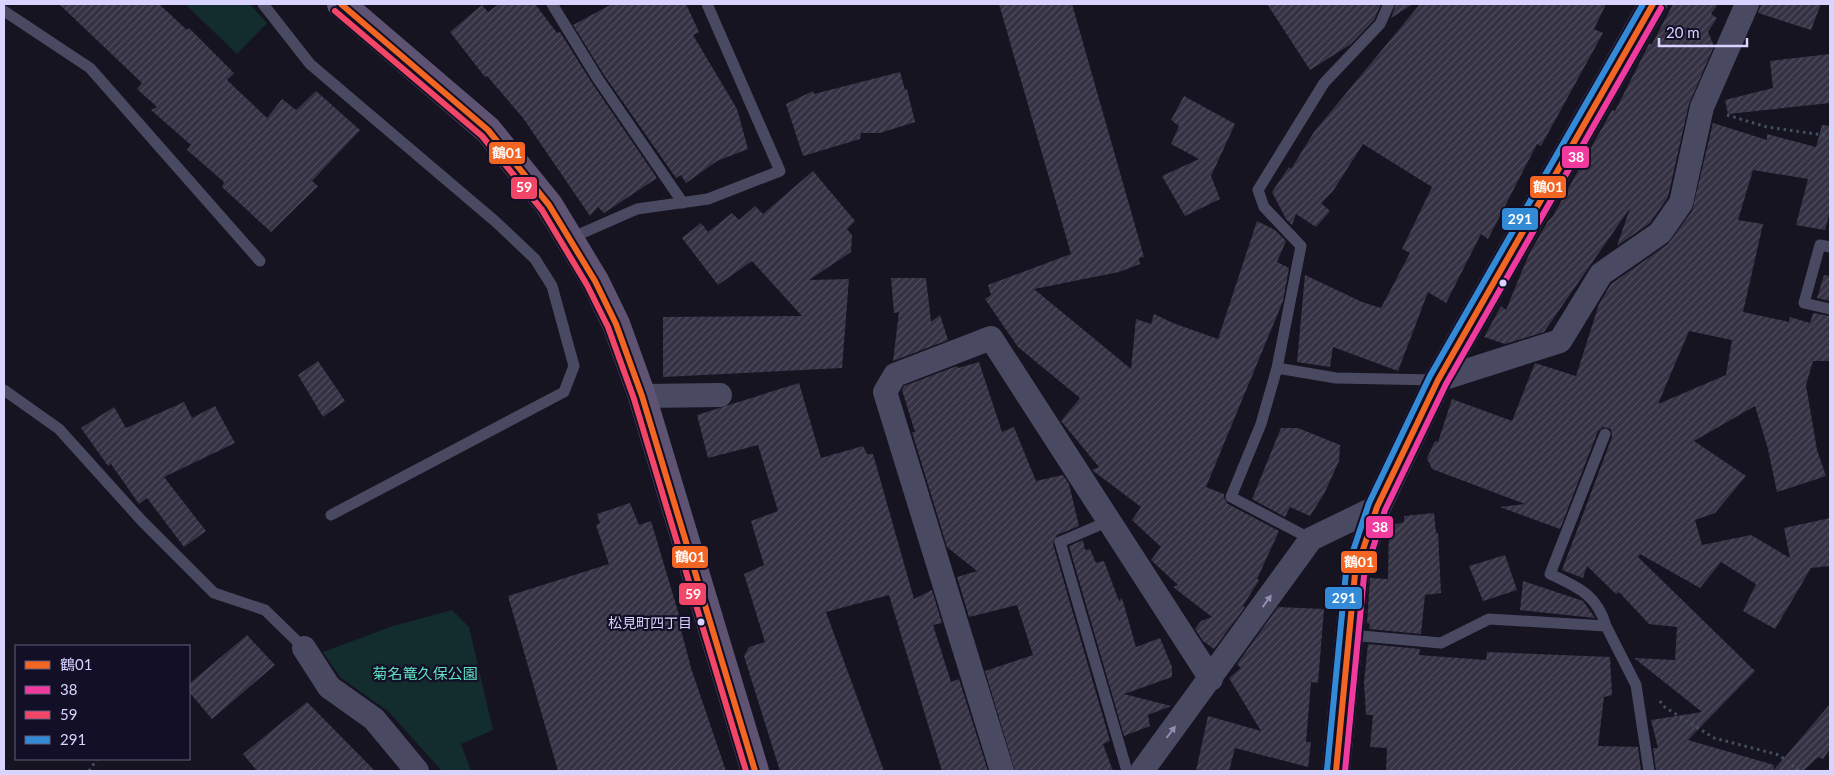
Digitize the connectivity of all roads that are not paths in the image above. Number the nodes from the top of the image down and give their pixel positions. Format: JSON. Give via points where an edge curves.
{"nodes":[{"id":1,"x":263,"y":4,"type":"edge"},
{"id":2,"x":342,"y":4,"type":"edge"},
{"id":3,"x":552,"y":4,"type":"edge"},
{"id":4,"x":707,"y":4,"type":"edge"},
{"id":5,"x":1389,"y":4,"type":"edge"},
{"id":6,"x":1653,"y":4,"type":"edge"},
{"id":7,"x":1747,"y":4,"type":"edge"},
{"id":8,"x":4,"y":11,"type":"edge"},
{"id":9,"x":683,"y":203,"type":"junction"},
{"id":10,"x":571,"y":238,"type":"junction"},
{"id":11,"x":1830,"y":247,"type":"edge"},
{"id":12,"x":260,"y":261,"type":"dead end"},
{"id":13,"x":1830,"y":309,"type":"edge"},
{"id":14,"x":1277,"y":368,"type":"junction"},
{"id":15,"x":1438,"y":380,"type":"junction"},
{"id":16,"x":4,"y":390,"type":"edge"},
{"id":17,"x":720,"y":395,"type":"dead end"},
{"id":18,"x":642,"y":396,"type":"junction"},
{"id":19,"x":1605,"y":434,"type":"dead end"},
{"id":20,"x":1377,"y":507,"type":"junction"},
{"id":21,"x":331,"y":515,"type":"dead end"},
{"id":22,"x":1109,"y":521,"type":"junction"},
{"id":23,"x":1311,"y":539,"type":"junction"},
{"id":24,"x":1606,"y":626,"type":"junction"},
{"id":25,"x":1349,"y":635,"type":"junction"},
{"id":26,"x":304,"y":648,"type":"joint"},
{"id":27,"x":1211,"y":679,"type":"junction"},
{"id":28,"x":417,"y":771,"type":"edge"},
{"id":29,"x":755,"y":771,"type":"edge"},
{"id":30,"x":1002,"y":771,"type":"edge"},
{"id":31,"x":1126,"y":771,"type":"edge"},
{"id":32,"x":1142,"y":771,"type":"edge"},
{"id":33,"x":1336,"y":771,"type":"edge"},
{"id":34,"x":1649,"y":771,"type":"edge"}],
"edges":[{"from":1,"to":21,"type":"lane","via":[[310,64],[496,222],[535,260],[552,286],[574,366],[564,392]]},
{"from":2,"to":10,"type":"main road","via":[[488,130],[525,173]]},
{"from":3,"to":9,"type":"lane","via":[[598,79]]},
{"from":4,"to":9,"type":"lane","via":[[780,171],[708,199]]},
{"from":5,"to":14,"type":"lane","via":[[1380,24],[1324,83],[1258,190],[1264,208],[1301,246]]},
{"from":6,"to":15,"type":"main road"},
{"from":7,"to":15,"type":"street","via":[[1702,107],[1682,203],[1660,233],[1601,274],[1560,341]]},
{"from":8,"to":12,"type":"lane","via":[[90,68]]},
{"from":9,"to":10,"type":"lane","via":[[637,209]]},
{"from":10,"to":18,"type":"main road","via":[[616,324]]},
{"from":11,"to":13,"type":"lane","via":[[1820,245],[1804,303]]},
{"from":14,"to":15,"type":"lane","via":[[1336,378]]},
{"from":14,"to":23,"type":"lane","via":[[1261,424],[1231,496]]},
{"from":15,"to":20,"type":"main road"},
{"from":16,"to":26,"type":"lane","via":[[59,429],[142,521],[214,593],[265,610]]},
{"from":17,"to":18,"type":"street"},
{"from":18,"to":29,"type":"main road"},
{"from":19,"to":24,"type":"lane","via":[[1550,574],[1585,591],[1602,611]]},
{"from":20,"to":23,"type":"street"},
{"from":20,"to":25,"type":"main road","via":[[1355,574]]},
{"from":22,"to":27,"type":"street"},
{"from":22,"to":30,"type":"street","via":[[991,338],[895,375],[886,392]]},
{"from":22,"to":31,"type":"lane","via":[[1060,542]]},
{"from":27,"to":23,"type":"street","one_way":true},
{"from":24,"to":25,"type":"lane","via":[[1489,619],[1441,643]]},
{"from":24,"to":34,"type":"lane","via":[[1636,685]]},
{"from":25,"to":33,"type":"main road"},
{"from":26,"to":28,"type":"street","via":[[329,687],[374,719]]},
{"from":32,"to":27,"type":"street","one_way":true}]}
